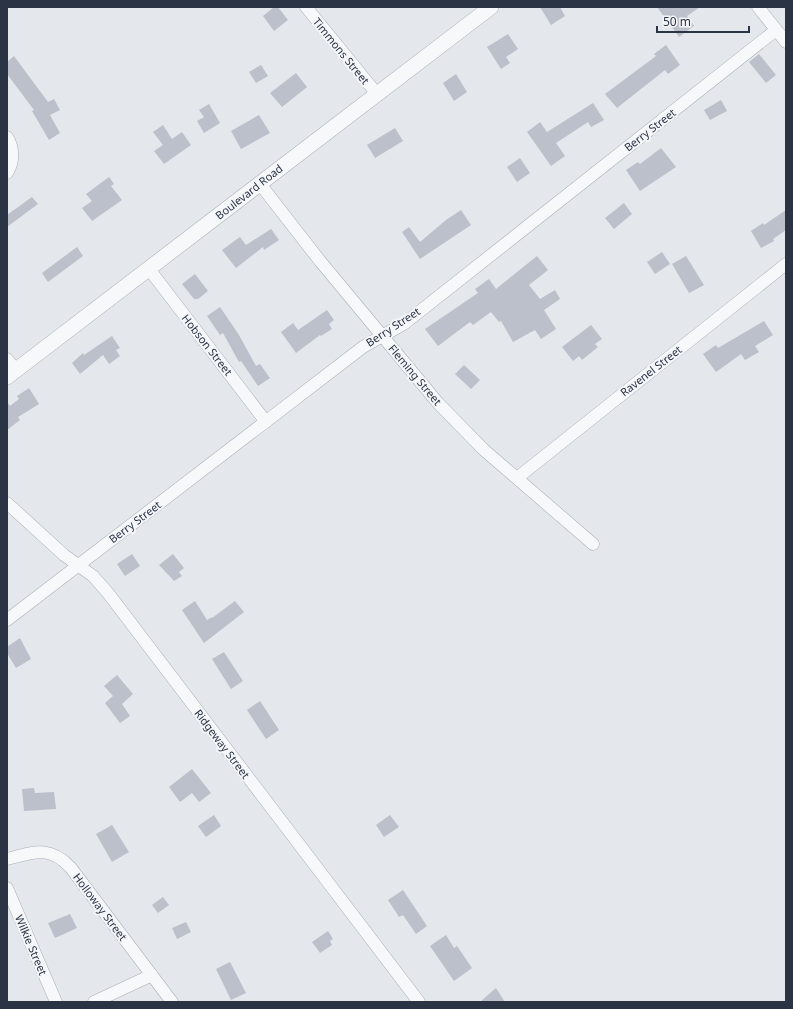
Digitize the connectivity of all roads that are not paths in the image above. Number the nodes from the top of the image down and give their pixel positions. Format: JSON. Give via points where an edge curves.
{"nodes":[{"id":1,"x":306,"y":7,"type":"edge"},
{"id":2,"x":491,"y":7,"type":"edge"},
{"id":3,"x":758,"y":7,"type":"edge"},
{"id":4,"x":776,"y":30,"type":"junction"},
{"id":5,"x":786,"y":42,"type":"edge"},
{"id":6,"x":376,"y":94,"type":"junction"},
{"id":7,"x":7,"y":137,"type":"edge"},
{"id":8,"x":7,"y":173,"type":"edge"},
{"id":9,"x":260,"y":184,"type":"junction"},
{"id":10,"x":786,"y":264,"type":"edge"},
{"id":11,"x":149,"y":269,"type":"junction"},
{"id":12,"x":382,"y":336,"type":"junction"},
{"id":13,"x":10,"y":369,"type":"edge"},
{"id":14,"x":266,"y":422,"type":"junction"},
{"id":15,"x":517,"y":478,"type":"junction"},
{"id":16,"x":7,"y":503,"type":"edge"},
{"id":17,"x":593,"y":544,"type":"dead end"},
{"id":18,"x":78,"y":565,"type":"junction"},
{"id":19,"x":7,"y":620,"type":"edge"},
{"id":20,"x":7,"y":859,"type":"edge"},
{"id":21,"x":7,"y":888,"type":"edge"},
{"id":22,"x":152,"y":975,"type":"junction"},
{"id":23,"x":56,"y":1002,"type":"edge"},
{"id":24,"x":94,"y":1002,"type":"edge"},
{"id":25,"x":172,"y":1002,"type":"edge"},
{"id":26,"x":419,"y":1002,"type":"edge"}],
"edges":[{"from":1,"to":6,"type":"street","name":"Timmons Street"},
{"from":2,"to":6,"type":"street","name":"Boulevard Road"},
{"from":3,"to":4,"type":"street"},
{"from":4,"to":5,"type":"street"},
{"from":4,"to":12,"type":"street","name":"Berry Street","via":[[405,323]]},
{"from":6,"to":9,"type":"street","name":"Boulevard Road"},
{"from":7,"to":8,"type":"street","via":[[13,150]]},
{"from":9,"to":11,"type":"street","name":"Boulevard Road"},
{"from":9,"to":12,"type":"street","name":"Fleming Street"},
{"from":10,"to":15,"type":"street","name":"Ravenel Street"},
{"from":11,"to":13,"type":"street","name":"Boulevard Road"},
{"from":11,"to":14,"type":"street","name":"Hobson Street"},
{"from":12,"to":14,"type":"street","name":"Berry Street"},
{"from":12,"to":15,"type":"street","name":"Fleming Street","via":[[438,403],[484,450]]},
{"from":14,"to":18,"type":"street","name":"Berry Street"},
{"from":15,"to":17,"type":"street","name":"Fleming Street"},
{"from":16,"to":18,"type":"street","name":"Ridgeway Street"},
{"from":18,"to":19,"type":"street","name":"Berry Street"},
{"from":18,"to":26,"type":"street","name":"Ridgeway Street","via":[[93,576],[116,604]]},
{"from":20,"to":22,"type":"street","name":"Holloway Street","via":[[39,852],[65,861]]},
{"from":21,"to":23,"type":"street","name":"Wilkie Street"},
{"from":22,"to":24,"type":"street"},
{"from":22,"to":25,"type":"street","name":"Holloway Street"}]}
